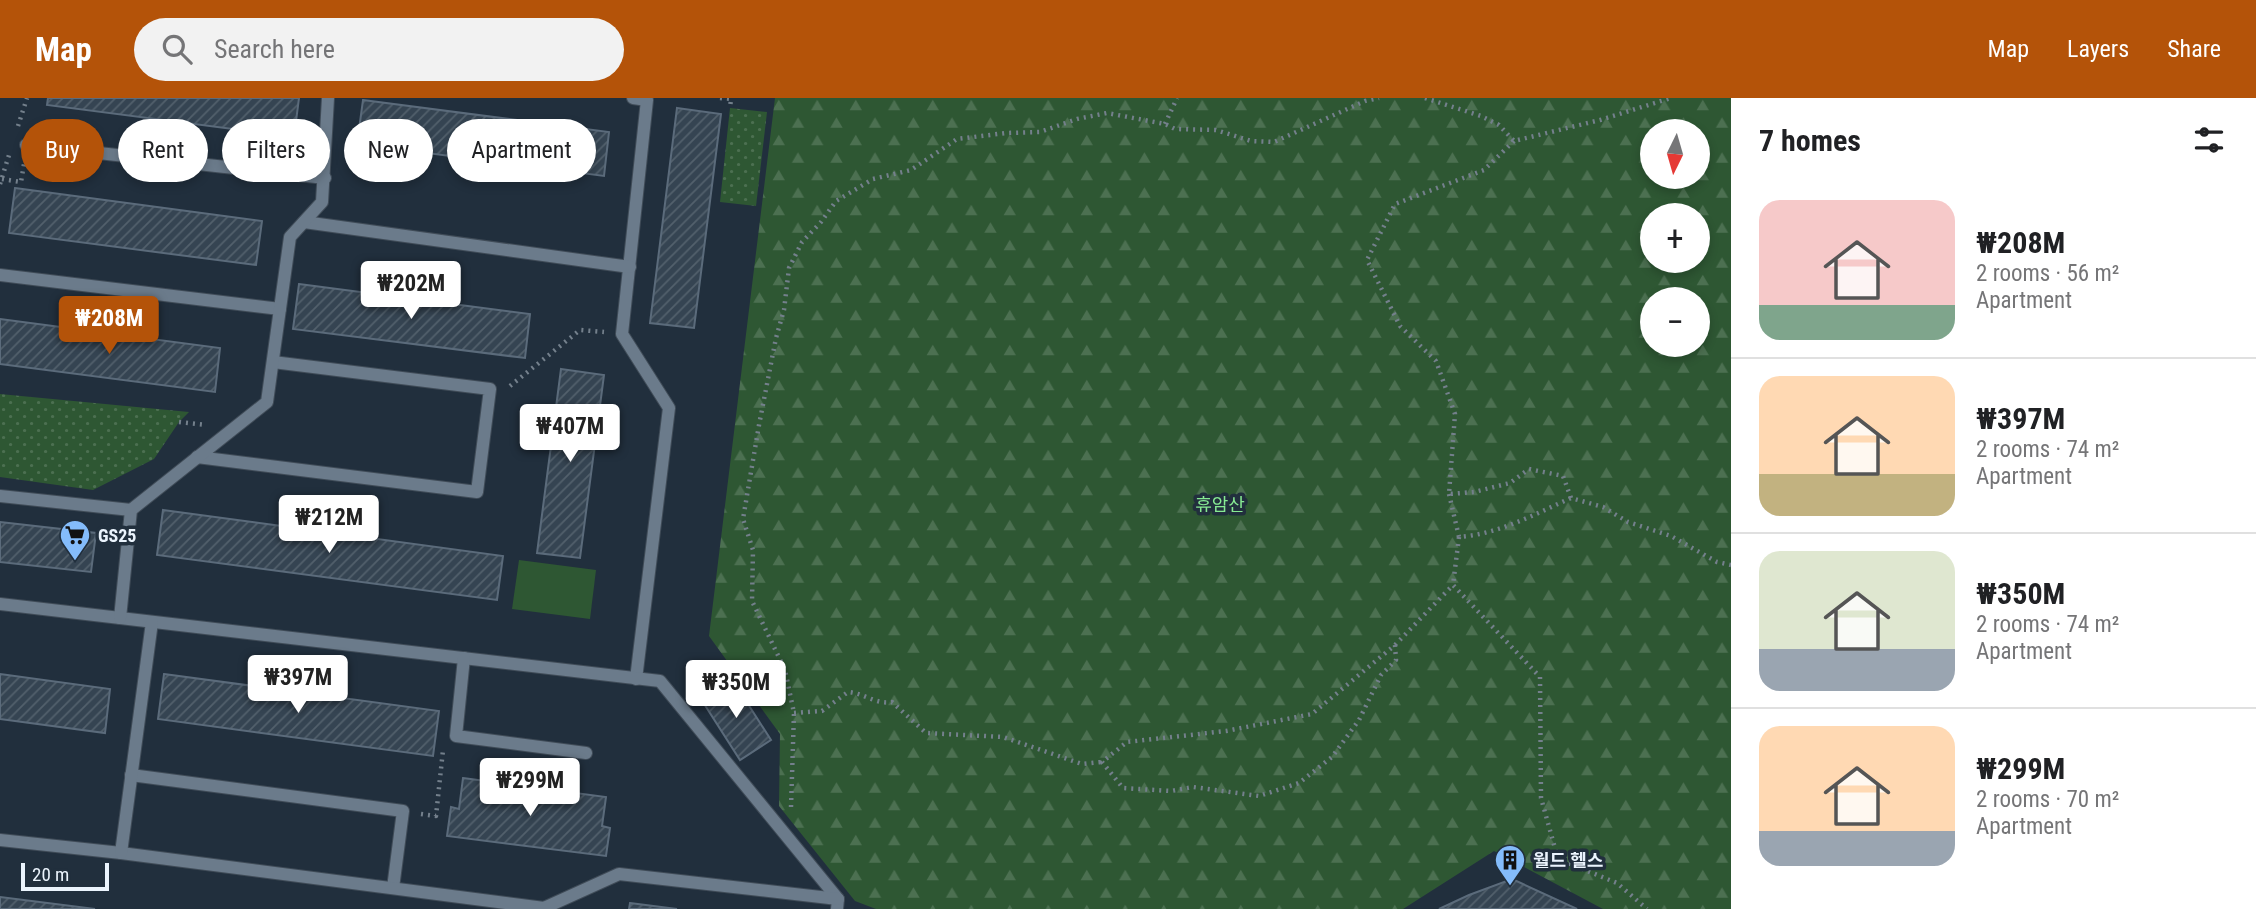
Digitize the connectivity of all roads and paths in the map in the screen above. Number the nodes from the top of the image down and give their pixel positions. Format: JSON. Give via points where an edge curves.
{"nodes":[{"id":1,"x":328,"y":98,"type":"edge"},
{"id":2,"x":634,"y":98,"type":"edge"},
{"id":3,"x":720,"y":98,"type":"edge"},
{"id":4,"x":1177,"y":98,"type":"edge"},
{"id":5,"x":1379,"y":98,"type":"edge"},
{"id":6,"x":1425,"y":98,"type":"edge"},
{"id":7,"x":1671,"y":98,"type":"edge"},
{"id":8,"x":730,"y":108,"type":"dead end"},
{"id":9,"x":327,"y":119,"type":"edge"},
{"id":10,"x":1165,"y":124,"type":"junction"},
{"id":11,"x":1514,"y":141,"type":"junction"},
{"id":12,"x":104,"y":154,"type":"edge"},
{"id":13,"x":222,"y":167,"type":"edge"},
{"id":14,"x":2,"y":179,"type":"edge"},
{"id":15,"x":21,"y":182,"type":"edge"},
{"id":16,"x":325,"y":182,"type":"edge"},
{"id":17,"x":304,"y":222,"type":"junction"},
{"id":18,"x":630,"y":267,"type":"junction"},
{"id":19,"x":0,"y":275,"type":"edge"},
{"id":20,"x":280,"y":309,"type":"junction"},
{"id":21,"x":622,"y":334,"type":"junction"},
{"id":22,"x":273,"y":362,"type":"junction"},
{"id":23,"x":490,"y":389,"type":"junction"},
{"id":24,"x":197,"y":457,"type":"junction"},
{"id":25,"x":1449,"y":494,"type":"junction"},
{"id":26,"x":0,"y":496,"type":"edge"},
{"id":27,"x":1571,"y":498,"type":"junction"},
{"id":28,"x":131,"y":510,"type":"junction"},
{"id":29,"x":1460,"y":537,"type":"junction"},
{"id":30,"x":1731,"y":565,"type":"edge"},
{"id":31,"x":1453,"y":585,"type":"junction"},
{"id":32,"x":0,"y":604,"type":"edge"},
{"id":33,"x":120,"y":618,"type":"junction"},
{"id":34,"x":152,"y":622,"type":"junction"},
{"id":35,"x":1395,"y":645,"type":"junction"},
{"id":36,"x":464,"y":658,"type":"junction"},
{"id":37,"x":636,"y":679,"type":"junction"},
{"id":38,"x":794,"y":713,"type":"junction"},
{"id":39,"x":456,"y":736,"type":"junction"},
{"id":40,"x":586,"y":752,"type":"dead end"},
{"id":41,"x":1102,"y":762,"type":"junction"},
{"id":42,"x":131,"y":775,"type":"junction"},
{"id":43,"x":404,"y":811,"type":"junction"},
{"id":44,"x":0,"y":840,"type":"edge"},
{"id":45,"x":792,"y":842,"type":"junction"},
{"id":46,"x":121,"y":853,"type":"junction"},
{"id":47,"x":393,"y":888,"type":"junction"},
{"id":48,"x":564,"y":904,"type":"edge"},
{"id":49,"x":838,"y":904,"type":"edge"},
{"id":50,"x":1647,"y":909,"type":"edge"}],
"edges":[{"from":1,"to":9,"type":"lane"},
{"from":2,"to":18,"type":"lane","via":[[647,100]]},
{"from":3,"to":8,"type":"path","via":[[732,99]]},
{"from":4,"to":10,"type":"path"},
{"from":5,"to":10,"type":"path","via":[[1274,142]]},
{"from":6,"to":11,"type":"path","via":[[1481,116],[1499,125]]},
{"from":7,"to":11,"type":"path"},
{"from":10,"to":38,"type":"path","via":[[1107,113],[1040,132],[957,139],[911,170],[873,179],[836,201],[802,242],[789,268],[743,519],[753,550],[752,601],[785,670]]},
{"from":11,"to":25,"type":"path","via":[[1484,170],[1395,204],[1367,260],[1400,326],[1436,361],[1455,414]]},
{"from":12,"to":13,"type":"lane"},
{"from":14,"to":15,"type":"path"},
{"from":16,"to":17,"type":"lane","via":[[323,202]]},
{"from":17,"to":18,"type":"lane"},
{"from":17,"to":20,"type":"lane","via":[[290,237]]},
{"from":18,"to":21,"type":"lane"},
{"from":19,"to":20,"type":"lane"},
{"from":20,"to":22,"type":"lane"},
{"from":21,"to":23,"type":"path","via":[[580,330],[506,390]]},
{"from":21,"to":37,"type":"lane","via":[[668,408]]},
{"from":22,"to":23,"type":"lane"},
{"from":22,"to":24,"type":"lane","via":[[267,402]]},
{"from":23,"to":24,"type":"lane","via":[[477,492]]},
{"from":24,"to":28,"type":"lane"},
{"from":25,"to":27,"type":"path","via":[[1510,483],[1529,469],[1563,476]]},
{"from":25,"to":29,"type":"path"},
{"from":26,"to":28,"type":"lane"},
{"from":27,"to":29,"type":"path","via":[[1513,524]]},
{"from":27,"to":30,"type":"path","via":[[1603,507]]},
{"from":28,"to":33,"type":"lane"},
{"from":29,"to":31,"type":"path"},
{"from":31,"to":35,"type":"path"},
{"from":31,"to":50,"type":"path","via":[[1540,677],[1541,798],[1558,859],[1617,883]]},
{"from":32,"to":33,"type":"lane"},
{"from":33,"to":34,"type":"lane"},
{"from":34,"to":36,"type":"lane"},
{"from":34,"to":42,"type":"lane"},
{"from":35,"to":41,"type":"path","via":[[1312,714],[1226,731],[1128,742]]},
{"from":35,"to":41,"type":"path","via":[[1396,660],[1381,675],[1359,720],[1332,757],[1299,783],[1259,796],[1193,787],[1171,791],[1123,788]]},
{"from":36,"to":37,"type":"lane"},
{"from":36,"to":39,"type":"lane"},
{"from":37,"to":45,"type":"lane","via":[[660,681]]},
{"from":38,"to":41,"type":"path","via":[[822,711],[848,692],[860,693],[882,704],[892,702],[926,733],[1003,737],[1082,764]]},
{"from":38,"to":45,"type":"path"},
{"from":39,"to":40,"type":"lane"},
{"from":39,"to":43,"type":"path","via":[[445,735],[436,816]]},
{"from":42,"to":43,"type":"lane"},
{"from":42,"to":46,"type":"lane"},
{"from":43,"to":47,"type":"lane"},
{"from":44,"to":46,"type":"lane"},
{"from":45,"to":49,"type":"lane"},
{"from":46,"to":47,"type":"lane"},
{"from":47,"to":48,"type":"lane","via":[[544,908]]},
{"from":48,"to":49,"type":"lane","via":[[619,874]]}]}
